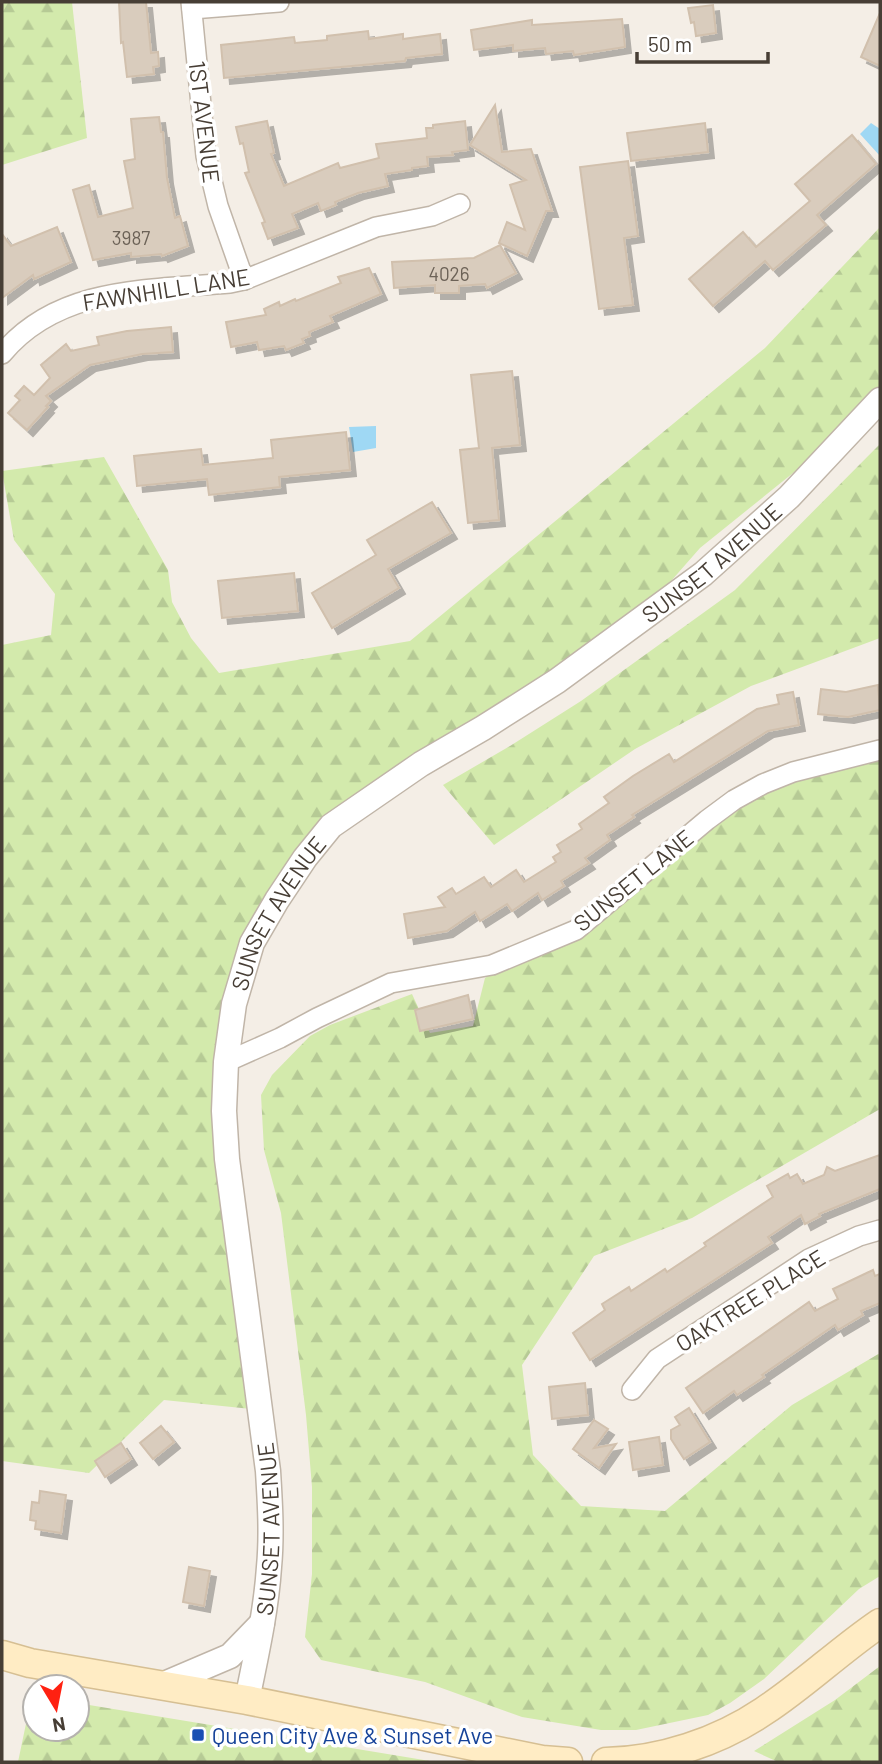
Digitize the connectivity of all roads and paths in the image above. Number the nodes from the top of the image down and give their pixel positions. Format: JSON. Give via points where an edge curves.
{"nodes":[{"id":1,"x":279,"y":2,"type":"edge"},
{"id":2,"x":192,"y":5,"type":"edge"},
{"id":3,"x":460,"y":204,"type":"dead end"},
{"id":4,"x":244,"y":280,"type":"junction"},
{"id":5,"x":2,"y":355,"type":"edge"},
{"id":6,"x":880,"y":400,"type":"edge"},
{"id":7,"x":880,"y":750,"type":"edge"},
{"id":8,"x":226,"y":1062,"type":"junction"},
{"id":9,"x":880,"y":1230,"type":"edge"},
{"id":10,"x":632,"y":1390,"type":"dead end"},
{"id":11,"x":263,"y":1622,"type":"junction"},
{"id":12,"x":880,"y":1623,"type":"edge"},
{"id":13,"x":2,"y":1655,"type":"edge"},
{"id":14,"x":162,"y":1685,"type":"junction"},
{"id":15,"x":247,"y":1700,"type":"junction"},
{"id":16,"x":701,"y":1753,"type":"edge"},
{"id":17,"x":568,"y":1762,"type":"edge"},
{"id":18,"x":606,"y":1762,"type":"edge"}],
"edges":[{"from":1,"to":2,"type":"street"},
{"from":2,"to":4,"type":"street","name":"1ST AVENUE","via":[[206,156]]},
{"from":3,"to":4,"type":"street","name":"FAWNHILL LANE","via":[[432,216],[376,227]]},
{"from":4,"to":5,"type":"street","name":"FAWNHILL LANE","via":[[89,299],[43,319]]},
{"from":6,"to":8,"type":"street","name":"SUNSET AVENUE","via":[[789,497],[703,574],[557,681],[421,764],[331,826],[305,858],[252,943],[234,1004]]},
{"from":7,"to":8,"type":"street","name":"SUNSET LANE","via":[[793,772],[734,800],[576,930],[492,965],[391,983]]},
{"from":8,"to":11,"type":"street","name":"SUNSET AVENUE","via":[[227,1160],[268,1471],[270,1557]]},
{"from":9,"to":10,"type":"street","name":"OAKTREE PLACE","via":[[809,1259],[657,1359]]},
{"from":11,"to":14,"type":"street","via":[[230,1656]]},
{"from":11,"to":15,"type":"street","name":"SUNSET AVENUE"},
{"from":12,"to":16,"type":"main road"},
{"from":13,"to":14,"type":"main road"},
{"from":14,"to":15,"type":"main road"},
{"from":15,"to":17,"type":"main road"},
{"from":16,"to":18,"type":"main road"}]}
